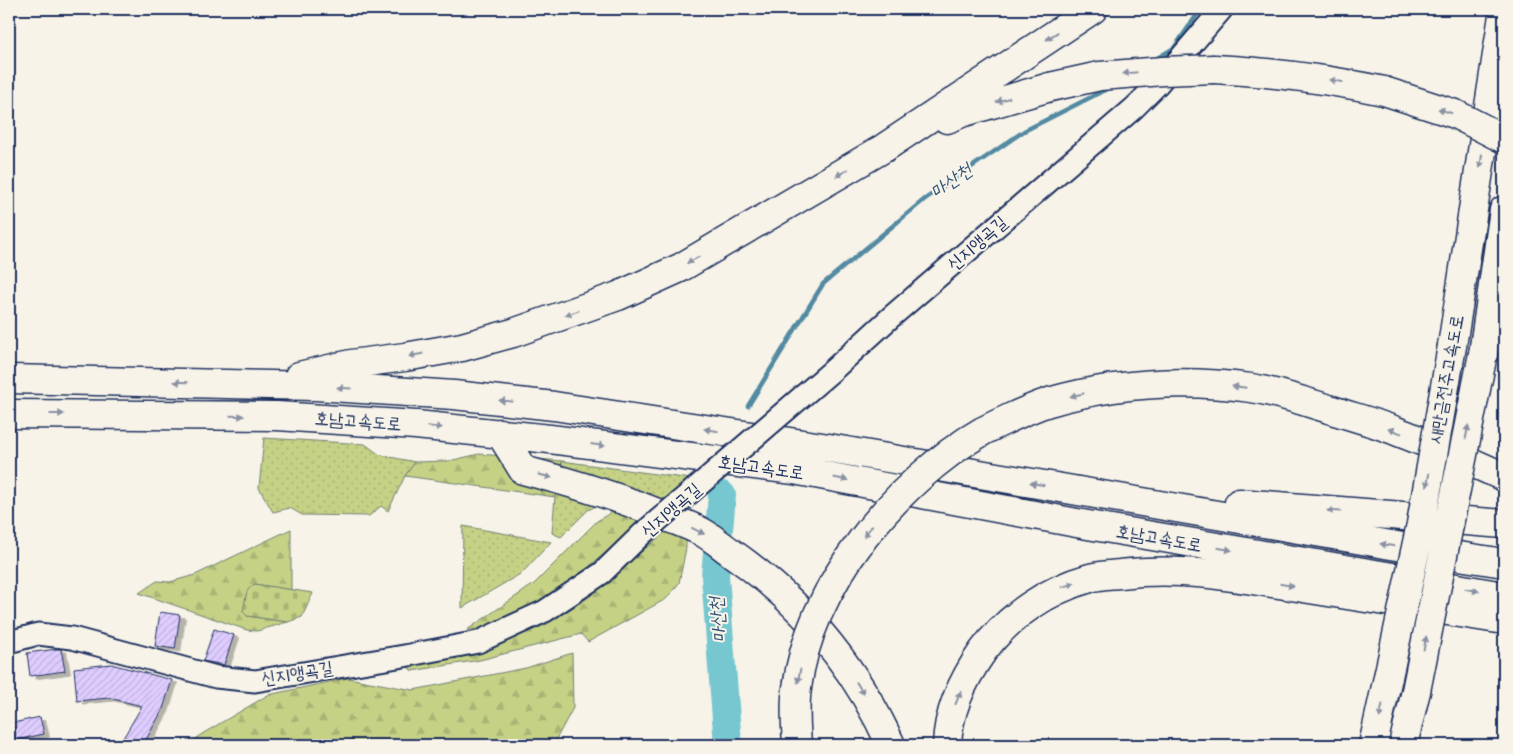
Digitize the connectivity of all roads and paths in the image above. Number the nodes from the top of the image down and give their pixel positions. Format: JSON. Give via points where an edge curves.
{"nodes":[{"id":1,"x":1093,"y":9,"type":"edge"},
{"id":2,"x":1222,"y":9,"type":"edge"},
{"id":3,"x":1504,"y":9,"type":"edge"},
{"id":4,"x":1504,"y":139,"type":"edge"},
{"id":5,"x":884,"y":148,"type":"junction"},
{"id":6,"x":1504,"y":210,"type":"edge"},
{"id":7,"x":9,"y":379,"type":"edge"},
{"id":8,"x":266,"y":384,"type":"junction"},
{"id":9,"x":9,"y":414,"type":"edge"},
{"id":10,"x":500,"y":433,"type":"junction"},
{"id":11,"x":1504,"y":477,"type":"edge"},
{"id":12,"x":1073,"y":490,"type":"junction"},
{"id":13,"x":1013,"y":511,"type":"junction"},
{"id":14,"x":1504,"y":524,"type":"edge"},
{"id":15,"x":1504,"y":563,"type":"edge"},
{"id":16,"x":1204,"y":572,"type":"junction"},
{"id":17,"x":1504,"y":596,"type":"edge"},
{"id":18,"x":1504,"y":620,"type":"edge"},
{"id":19,"x":9,"y":642,"type":"edge"},
{"id":20,"x":797,"y":745,"type":"edge"},
{"id":21,"x":891,"y":745,"type":"edge"},
{"id":22,"x":947,"y":745,"type":"edge"},
{"id":23,"x":1373,"y":745,"type":"edge"},
{"id":24,"x":1403,"y":745,"type":"edge"}],
"edges":[{"from":1,"to":5,"type":"highway","one_way":true},
{"from":2,"to":19,"type":"street","name":"신지앵곡길","bridge":true,"via":[[1134,108],[642,534],[602,573],[545,611],[478,642],[255,681],[216,677],[72,638],[38,634]]},
{"from":3,"to":23,"type":"highway","name":"새만금전주고속도로","one_way":true,"bridge":true,"via":[[1421,524]]},
{"from":4,"to":5,"type":"highway","one_way":true,"bridge":true,"via":[[1455,114],[1384,91],[1336,80],[1214,69],[1100,76],[1050,87],[964,112]]},
{"from":5,"to":8,"type":"highway","one_way":true,"via":[[680,268],[618,296],[513,334],[405,358],[351,364]]},
{"from":24,"to":6,"type":"highway","name":"새만금전주고속도로","one_way":true,"bridge":true,"via":[[1483,354]]},
{"from":8,"to":7,"type":"highway","name":"호남고속도로","one_way":true},
{"from":12,"to":8,"type":"highway","name":"호남고속도로","one_way":true,"via":[[554,406],[454,395]]},
{"from":9,"to":10,"type":"highway","name":"호남고속도로","one_way":true,"via":[[277,416]]},
{"from":10,"to":13,"type":"highway","name":"호남고속도로","one_way":true,"via":[[794,470]]},
{"from":10,"to":21,"type":"highway","one_way":true,"via":[[523,470],[638,504],[702,532],[760,572],[802,612],[842,658],[876,713]]},
{"from":11,"to":20,"type":"highway","one_way":true,"bridge":true,"via":[[1395,430],[1254,389],[1170,383],[1132,386],[1049,402],[962,443],[901,496],[851,554],[817,616],[803,658],[797,688]]},
{"from":14,"to":12,"type":"highway","one_way":true},
{"from":15,"to":12,"type":"highway","name":"호남고속도로","one_way":true},
{"from":13,"to":16,"type":"highway"},
{"from":13,"to":17,"type":"highway","name":"호남고속도로","one_way":true},
{"from":16,"to":18,"type":"highway","one_way":true},
{"from":22,"to":16,"type":"highway","one_way":true,"via":[[955,707],[976,661],[1008,622],[1029,607],[1060,588],[1092,577],[1138,572]]}]}
